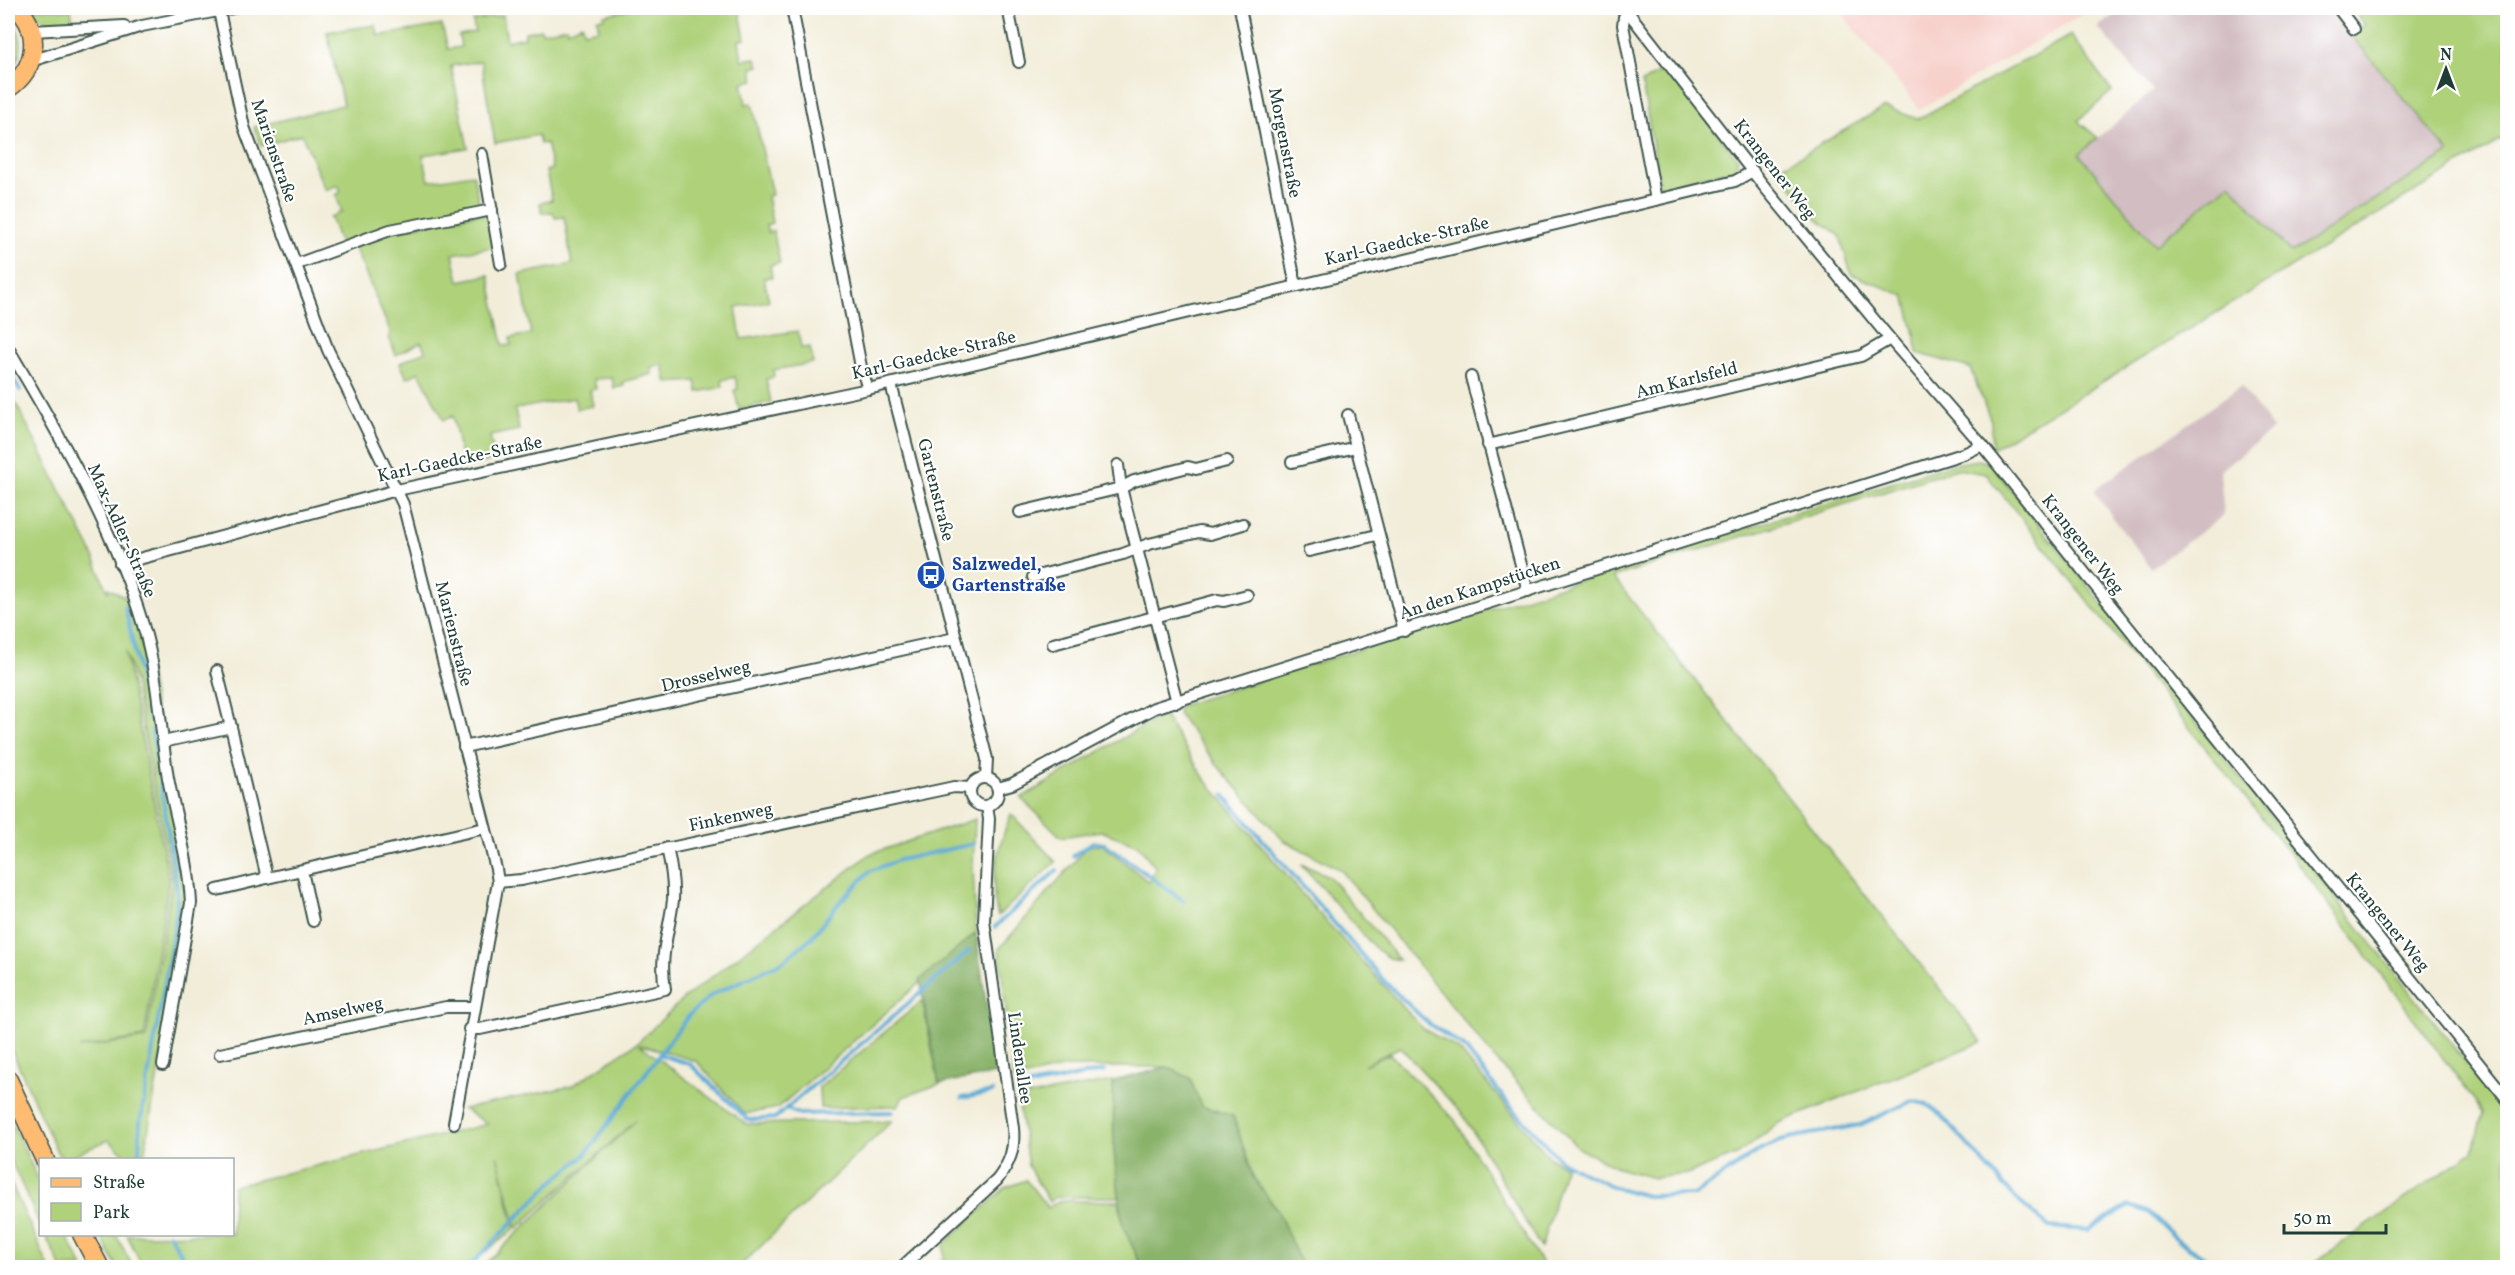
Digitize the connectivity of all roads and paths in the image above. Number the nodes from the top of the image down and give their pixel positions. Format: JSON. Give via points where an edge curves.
{"nodes":[{"id":1,"x":17,"y":8,"type":"edge"},
{"id":2,"x":233,"y":8,"type":"edge"},
{"id":3,"x":792,"y":8,"type":"edge"},
{"id":4,"x":1008,"y":8,"type":"edge"},
{"id":5,"x":1240,"y":8,"type":"edge"},
{"id":6,"x":2338,"y":8,"type":"edge"},
{"id":7,"x":219,"y":10,"type":"junction"},
{"id":8,"x":1627,"y":10,"type":"edge"},
{"id":9,"x":142,"y":26,"type":"junction"},
{"id":10,"x":2354,"y":29,"type":"dead end"},
{"id":11,"x":32,"y":31,"type":"junction"},
{"id":12,"x":31,"y":61,"type":"junction"},
{"id":13,"x":1018,"y":62,"type":"dead end"},
{"id":14,"x":8,"y":88,"type":"edge"},
{"id":15,"x":482,"y":154,"type":"dead end"},
{"id":16,"x":1754,"y":171,"type":"junction"},
{"id":17,"x":1656,"y":200,"type":"junction"},
{"id":18,"x":492,"y":210,"type":"junction"},
{"id":19,"x":297,"y":264,"type":"junction"},
{"id":20,"x":501,"y":264,"type":"dead end"},
{"id":21,"x":1296,"y":286,"type":"junction"},
{"id":22,"x":1890,"y":339,"type":"junction"},
{"id":23,"x":8,"y":348,"type":"edge"},
{"id":24,"x":1471,"y":377,"type":"dead end"},
{"id":25,"x":891,"y":384,"type":"junction"},
{"id":26,"x":868,"y":389,"type":"junction"},
{"id":27,"x":1348,"y":415,"type":"dead end"},
{"id":28,"x":1488,"y":445,"type":"junction"},
{"id":29,"x":1982,"y":445,"type":"junction"},
{"id":30,"x":1356,"y":447,"type":"junction"},
{"id":31,"x":1227,"y":461,"type":"dead end"},
{"id":32,"x":1292,"y":462,"type":"dead end"},
{"id":33,"x":1118,"y":465,"type":"dead end"},
{"id":34,"x":1121,"y":488,"type":"junction"},
{"id":35,"x":397,"y":490,"type":"junction"},
{"id":36,"x":1020,"y":512,"type":"dead end"},
{"id":37,"x":1243,"y":525,"type":"dead end"},
{"id":38,"x":1377,"y":535,"type":"junction"},
{"id":39,"x":1137,"y":549,"type":"junction"},
{"id":40,"x":1309,"y":551,"type":"dead end"},
{"id":41,"x":120,"y":564,"type":"junction"},
{"id":42,"x":1033,"y":577,"type":"dead end"},
{"id":43,"x":1528,"y":591,"type":"junction"},
{"id":44,"x":1247,"y":596,"type":"dead end"},
{"id":45,"x":1154,"y":617,"type":"junction"},
{"id":46,"x":1404,"y":631,"type":"junction"},
{"id":47,"x":955,"y":638,"type":"junction"},
{"id":48,"x":1053,"y":644,"type":"dead end"},
{"id":49,"x":218,"y":670,"type":"dead end"},
{"id":50,"x":1177,"y":702,"type":"junction"},
{"id":51,"x":231,"y":727,"type":"junction"},
{"id":52,"x":163,"y":742,"type":"junction"},
{"id":53,"x":464,"y":747,"type":"junction"},
{"id":54,"x":986,"y":778,"type":"junction"},
{"id":55,"x":970,"y":788,"type":"junction"},
{"id":56,"x":998,"y":789,"type":"junction"},
{"id":57,"x":987,"y":806,"type":"junction"},
{"id":58,"x":485,"y":828,"type":"junction"},
{"id":59,"x":667,"y":848,"type":"junction"},
{"id":60,"x":302,"y":871,"type":"junction"},
{"id":61,"x":267,"y":878,"type":"junction"},
{"id":62,"x":498,"y":882,"type":"junction"},
{"id":63,"x":217,"y":890,"type":"dead end"},
{"id":64,"x":313,"y":921,"type":"dead end"},
{"id":65,"x":473,"y":1007,"type":"junction"},
{"id":66,"x":469,"y":1029,"type":"junction"},
{"id":67,"x":220,"y":1054,"type":"dead end"},
{"id":68,"x":163,"y":1065,"type":"dead end"},
{"id":69,"x":8,"y":1080,"type":"edge"},
{"id":70,"x":2508,"y":1100,"type":"edge"},
{"id":71,"x":454,"y":1123,"type":"dead end"},
{"id":72,"x":44,"y":1158,"type":"edge"},
{"id":73,"x":83,"y":1236,"type":"edge"},
{"id":74,"x":903,"y":1267,"type":"edge"},
{"id":75,"x":100,"y":1268,"type":"edge"}],
"edges":[{"from":1,"to":11,"type":"main road"},
{"from":2,"to":7,"type":"street"},
{"from":3,"to":26,"type":"street"},
{"from":4,"to":13,"type":"street"},
{"from":5,"to":21,"type":"street","name":"Morgenstraße"},
{"from":6,"to":10,"type":"street"},
{"from":7,"to":9,"type":"street"},
{"from":7,"to":19,"type":"street","name":"Marienstraße","via":[[244,127]]},
{"from":8,"to":16,"type":"street","name":"Krangener Weg"},
{"from":8,"to":17,"type":"street","name":"Krangener Weg","via":[[1623,25]]},
{"from":9,"to":11,"type":"street"},
{"from":9,"to":12,"type":"street"},
{"from":11,"to":12,"type":"main road"},
{"from":12,"to":14,"type":"main road"},
{"from":15,"to":18,"type":"street"},
{"from":16,"to":17,"type":"street","name":"Karl-Gaedcke-Straße","via":[[1735,181]]},
{"from":16,"to":22,"type":"street","name":"Krangener Weg"},
{"from":17,"to":21,"type":"street","name":"Karl-Gaedcke-Straße"},
{"from":18,"to":19,"type":"street","via":[[390,230]]},
{"from":18,"to":20,"type":"street"},
{"from":19,"to":35,"type":"street","name":"Marienstraße","via":[[332,359]]},
{"from":21,"to":25,"type":"street","name":"Karl-Gaedcke-Straße"},
{"from":22,"to":28,"type":"street","name":"Am Karlsfeld","via":[[1861,356]]},
{"from":22,"to":29,"type":"street","name":"Krangener Weg"},
{"from":23,"to":41,"type":"street","name":"Max-Adler-Straße","via":[[72,463]]},
{"from":24,"to":28,"type":"street"},
{"from":25,"to":26,"type":"street","name":"Karl-Gaedcke-Straße"},
{"from":25,"to":47,"type":"street","name":"Gartenstraße"},
{"from":26,"to":35,"type":"street","name":"Karl-Gaedcke-Straße"},
{"from":27,"to":30,"type":"street"},
{"from":28,"to":43,"type":"street"},
{"from":29,"to":43,"type":"street","name":"An den Kampstücken"},
{"from":29,"to":70,"type":"street","name":"Krangener Weg"},
{"from":30,"to":32,"type":"street"},
{"from":30,"to":38,"type":"street"},
{"from":31,"to":34,"type":"street","via":[[1144,478]]},
{"from":33,"to":34,"type":"street"},
{"from":34,"to":36,"type":"street"},
{"from":34,"to":39,"type":"street"},
{"from":35,"to":41,"type":"street","name":"Karl-Gaedcke-Straße"},
{"from":35,"to":53,"type":"street","name":"Marienstraße"},
{"from":37,"to":39,"type":"street"},
{"from":38,"to":40,"type":"street"},
{"from":38,"to":46,"type":"street"},
{"from":39,"to":42,"type":"street"},
{"from":39,"to":45,"type":"street"},
{"from":41,"to":52,"type":"street","name":"Max-Adler-Straße","via":[[146,637]]},
{"from":43,"to":46,"type":"street","name":"An den Kampstücken"},
{"from":44,"to":45,"type":"street"},
{"from":45,"to":48,"type":"street"},
{"from":45,"to":50,"type":"street"},
{"from":46,"to":50,"type":"street","name":"An den Kampstücken"},
{"from":47,"to":53,"type":"street","name":"Drosselweg"},
{"from":47,"to":54,"type":"street","name":"Gartenstraße","via":[[987,759]]},
{"from":49,"to":51,"type":"street"},
{"from":50,"to":56,"type":"street","name":"An den Kampstücken","via":[[1142,714]]},
{"from":51,"to":52,"type":"street"},
{"from":51,"to":61,"type":"street"},
{"from":52,"to":68,"type":"street","name":"Max-Adler-Straße","via":[[190,879],[191,903]]},
{"from":53,"to":58,"type":"street","name":"Marienstraße"},
{"from":54,"to":55,"type":"street","via":[[976,780]]},
{"from":54,"to":56,"type":"street"},
{"from":55,"to":57,"type":"street","via":[[972,800]]},
{"from":55,"to":59,"type":"street","name":"Finkenweg","via":[[954,787]]},
{"from":56,"to":57,"type":"street","via":[[996,799]]},
{"from":57,"to":74,"type":"street","name":"Lindenallee","via":[[984,921],[1013,1151],[997,1180]]},
{"from":58,"to":60,"type":"street"},
{"from":58,"to":62,"type":"street","name":"Marienstraße"},
{"from":59,"to":62,"type":"street","name":"Finkenweg"},
{"from":59,"to":66,"type":"street","via":[[673,898],[663,951],[665,989]]},
{"from":60,"to":61,"type":"street"},
{"from":60,"to":64,"type":"street"},
{"from":61,"to":63,"type":"street"},
{"from":62,"to":65,"type":"street","name":"Marienstraße"},
{"from":65,"to":66,"type":"street","name":"Marienstraße"},
{"from":65,"to":67,"type":"street","name":"Amselweg","via":[[446,1007]]},
{"from":66,"to":71,"type":"street","name":"Marienstraße"},
{"from":69,"to":72,"type":"main road"},
{"from":73,"to":75,"type":"main road"}]}
